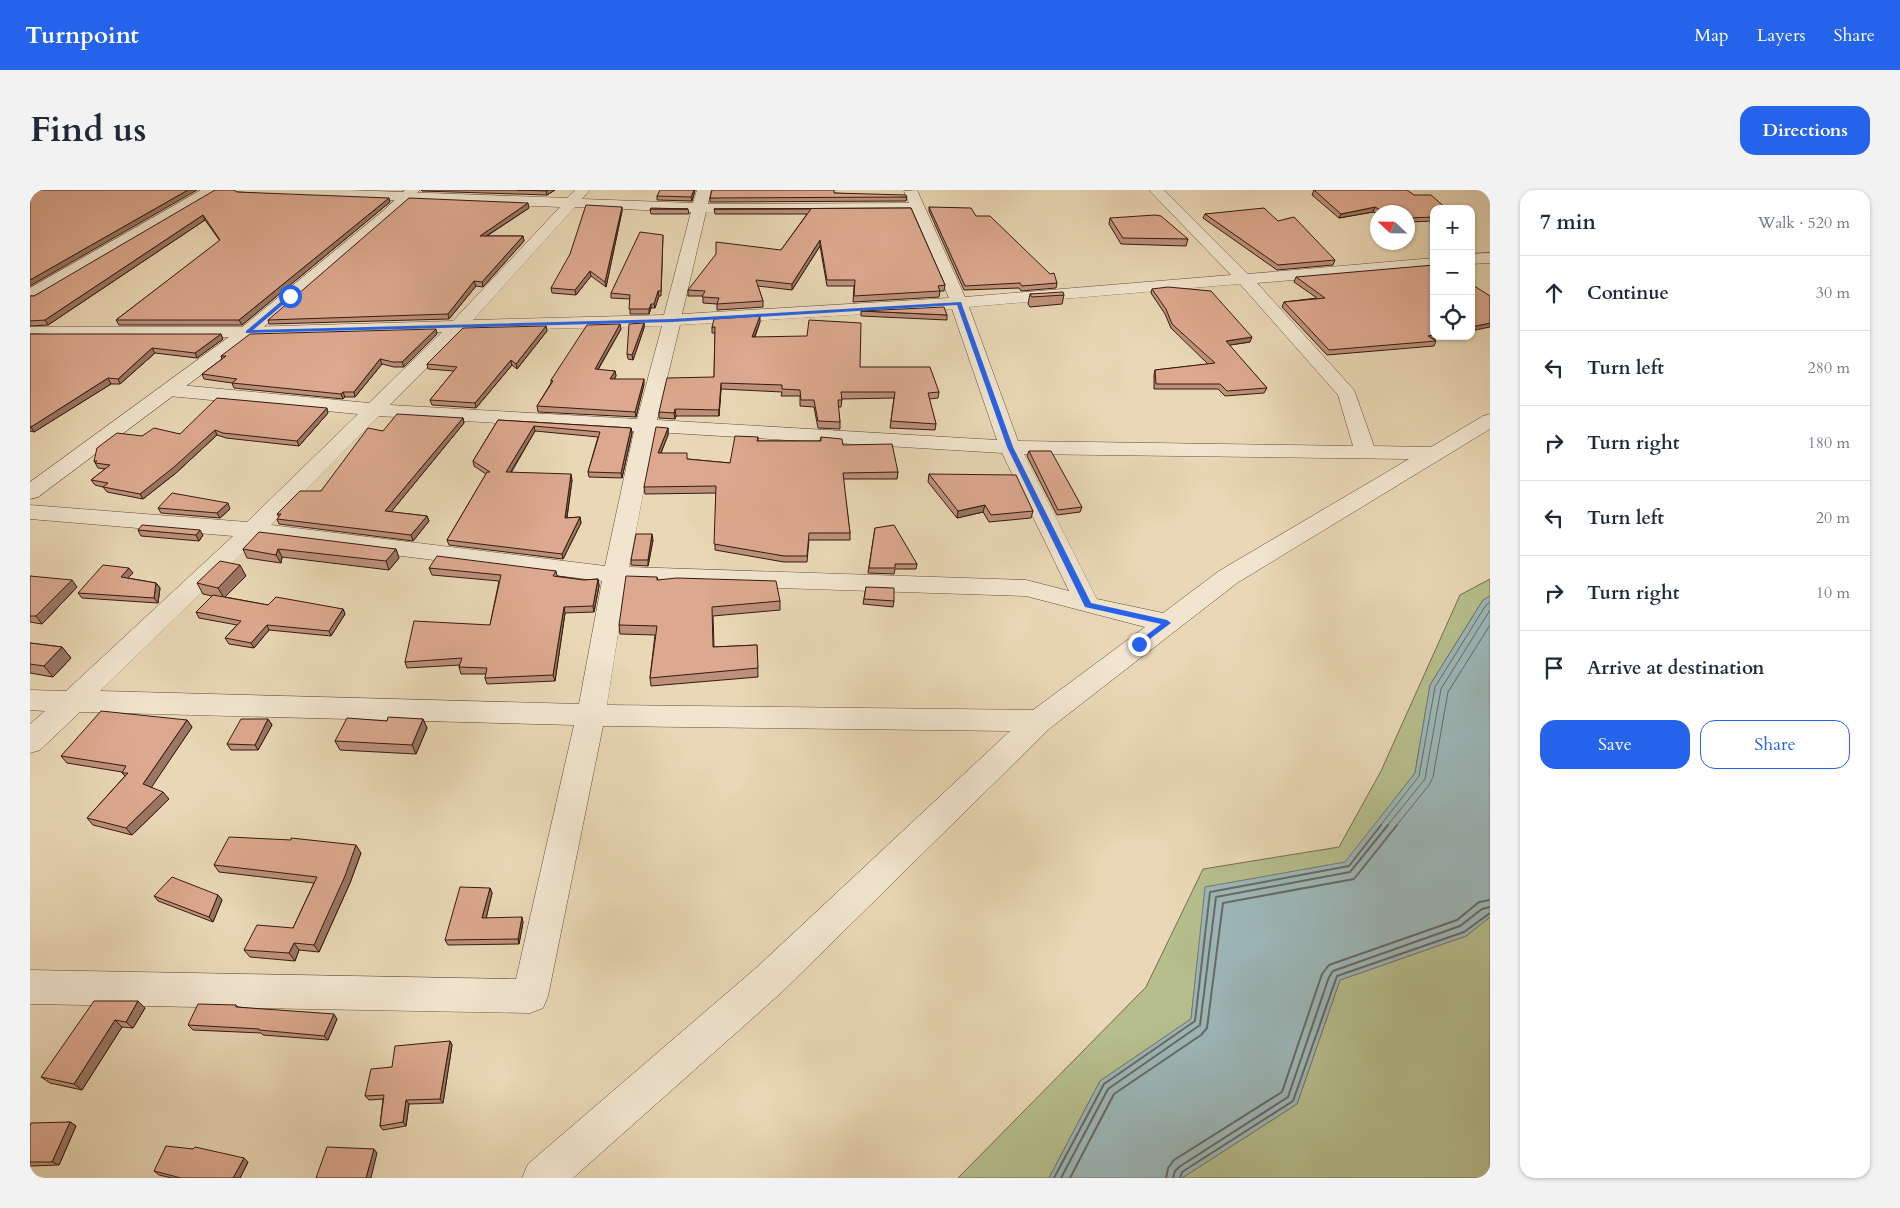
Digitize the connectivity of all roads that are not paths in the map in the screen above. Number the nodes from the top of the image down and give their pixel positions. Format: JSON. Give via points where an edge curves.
{"nodes":[{"id":1,"x":211,"y":190,"type":"edge"},
{"id":2,"x":239,"y":190,"type":"edge"},
{"id":3,"x":1156,"y":190,"type":"edge"},
{"id":4,"x":410,"y":193,"type":"edge"},
{"id":5,"x":578,"y":196,"type":"edge"},
{"id":6,"x":702,"y":199,"type":"edge"},
{"id":7,"x":914,"y":199,"type":"edge"},
{"id":8,"x":1490,"y":258,"type":"edge"},
{"id":9,"x":1475,"y":259,"type":"edge"},
{"id":10,"x":1430,"y":262,"type":"edge"},
{"id":11,"x":1244,"y":279,"type":"junction"},
{"id":12,"x":30,"y":295,"type":"edge"},
{"id":13,"x":959,"y":303,"type":"junction"},
{"id":14,"x":672,"y":320,"type":"junction"},
{"id":15,"x":458,"y":326,"type":"junction"},
{"id":16,"x":30,"y":332,"type":"edge"},
{"id":17,"x":248,"y":332,"type":"junction"},
{"id":18,"x":169,"y":390,"type":"junction"},
{"id":19,"x":374,"y":410,"type":"junction"},
{"id":20,"x":1490,"y":420,"type":"edge"},
{"id":21,"x":646,"y":425,"type":"junction"},
{"id":22,"x":1010,"y":447,"type":"junction"},
{"id":23,"x":1366,"y":452,"type":"junction"},
{"id":24,"x":1434,"y":453,"type":"junction"},
{"id":25,"x":30,"y":492,"type":"edge"},
{"id":26,"x":30,"y":512,"type":"edge"},
{"id":27,"x":253,"y":530,"type":"junction"},
{"id":28,"x":615,"y":575,"type":"junction"},
{"id":29,"x":1088,"y":605,"type":"junction"},
{"id":30,"x":1167,"y":623,"type":"junction"},
{"id":31,"x":30,"y":700,"type":"edge"},
{"id":32,"x":71,"y":702,"type":"junction"},
{"id":33,"x":591,"y":715,"type":"junction"},
{"id":34,"x":1038,"y":721,"type":"junction"},
{"id":35,"x":30,"y":742,"type":"edge"},
{"id":36,"x":30,"y":987,"type":"edge"},
{"id":37,"x":542,"y":1178,"type":"edge"}],
"edges":[{"from":1,"to":12,"type":"street"},
{"from":2,"to":4,"type":"street"},
{"from":3,"to":11,"type":"street"},
{"from":4,"to":5,"type":"street"},
{"from":4,"to":17,"type":"street"},
{"from":5,"to":6,"type":"street"},
{"from":5,"to":15,"type":"street"},
{"from":6,"to":7,"type":"street"},
{"from":6,"to":14,"type":"street"},
{"from":7,"to":13,"type":"street"},
{"from":8,"to":9,"type":"street"},
{"from":10,"to":11,"type":"street"},
{"from":11,"to":13,"type":"street"},
{"from":11,"to":23,"type":"street","via":[[1347,394]]},
{"from":13,"to":14,"type":"street"},
{"from":13,"to":22,"type":"street"},
{"from":14,"to":15,"type":"street"},
{"from":14,"to":21,"type":"street"},
{"from":15,"to":17,"type":"street"},
{"from":15,"to":19,"type":"street"},
{"from":16,"to":17,"type":"street"},
{"from":17,"to":18,"type":"street"},
{"from":18,"to":19,"type":"street"},
{"from":18,"to":25,"type":"street"},
{"from":19,"to":21,"type":"street"},
{"from":19,"to":27,"type":"street"},
{"from":20,"to":24,"type":"street"},
{"from":21,"to":22,"type":"street"},
{"from":21,"to":28,"type":"street"},
{"from":22,"to":23,"type":"street"},
{"from":22,"to":29,"type":"street"},
{"from":23,"to":24,"type":"street"},
{"from":24,"to":30,"type":"street","via":[[1228,577]]},
{"from":26,"to":27,"type":"street"},
{"from":27,"to":28,"type":"street"},
{"from":27,"to":32,"type":"street"},
{"from":28,"to":29,"type":"street","via":[[1026,588]]},
{"from":28,"to":33,"type":"street"},
{"from":29,"to":30,"type":"street"},
{"from":30,"to":34,"type":"street"},
{"from":31,"to":32,"type":"street"},
{"from":32,"to":33,"type":"street"},
{"from":32,"to":35,"type":"street"},
{"from":33,"to":34,"type":"street"},
{"from":33,"to":36,"type":"street","via":[[530,996]]},
{"from":34,"to":37,"type":"street","via":[[769,980]]}]}
